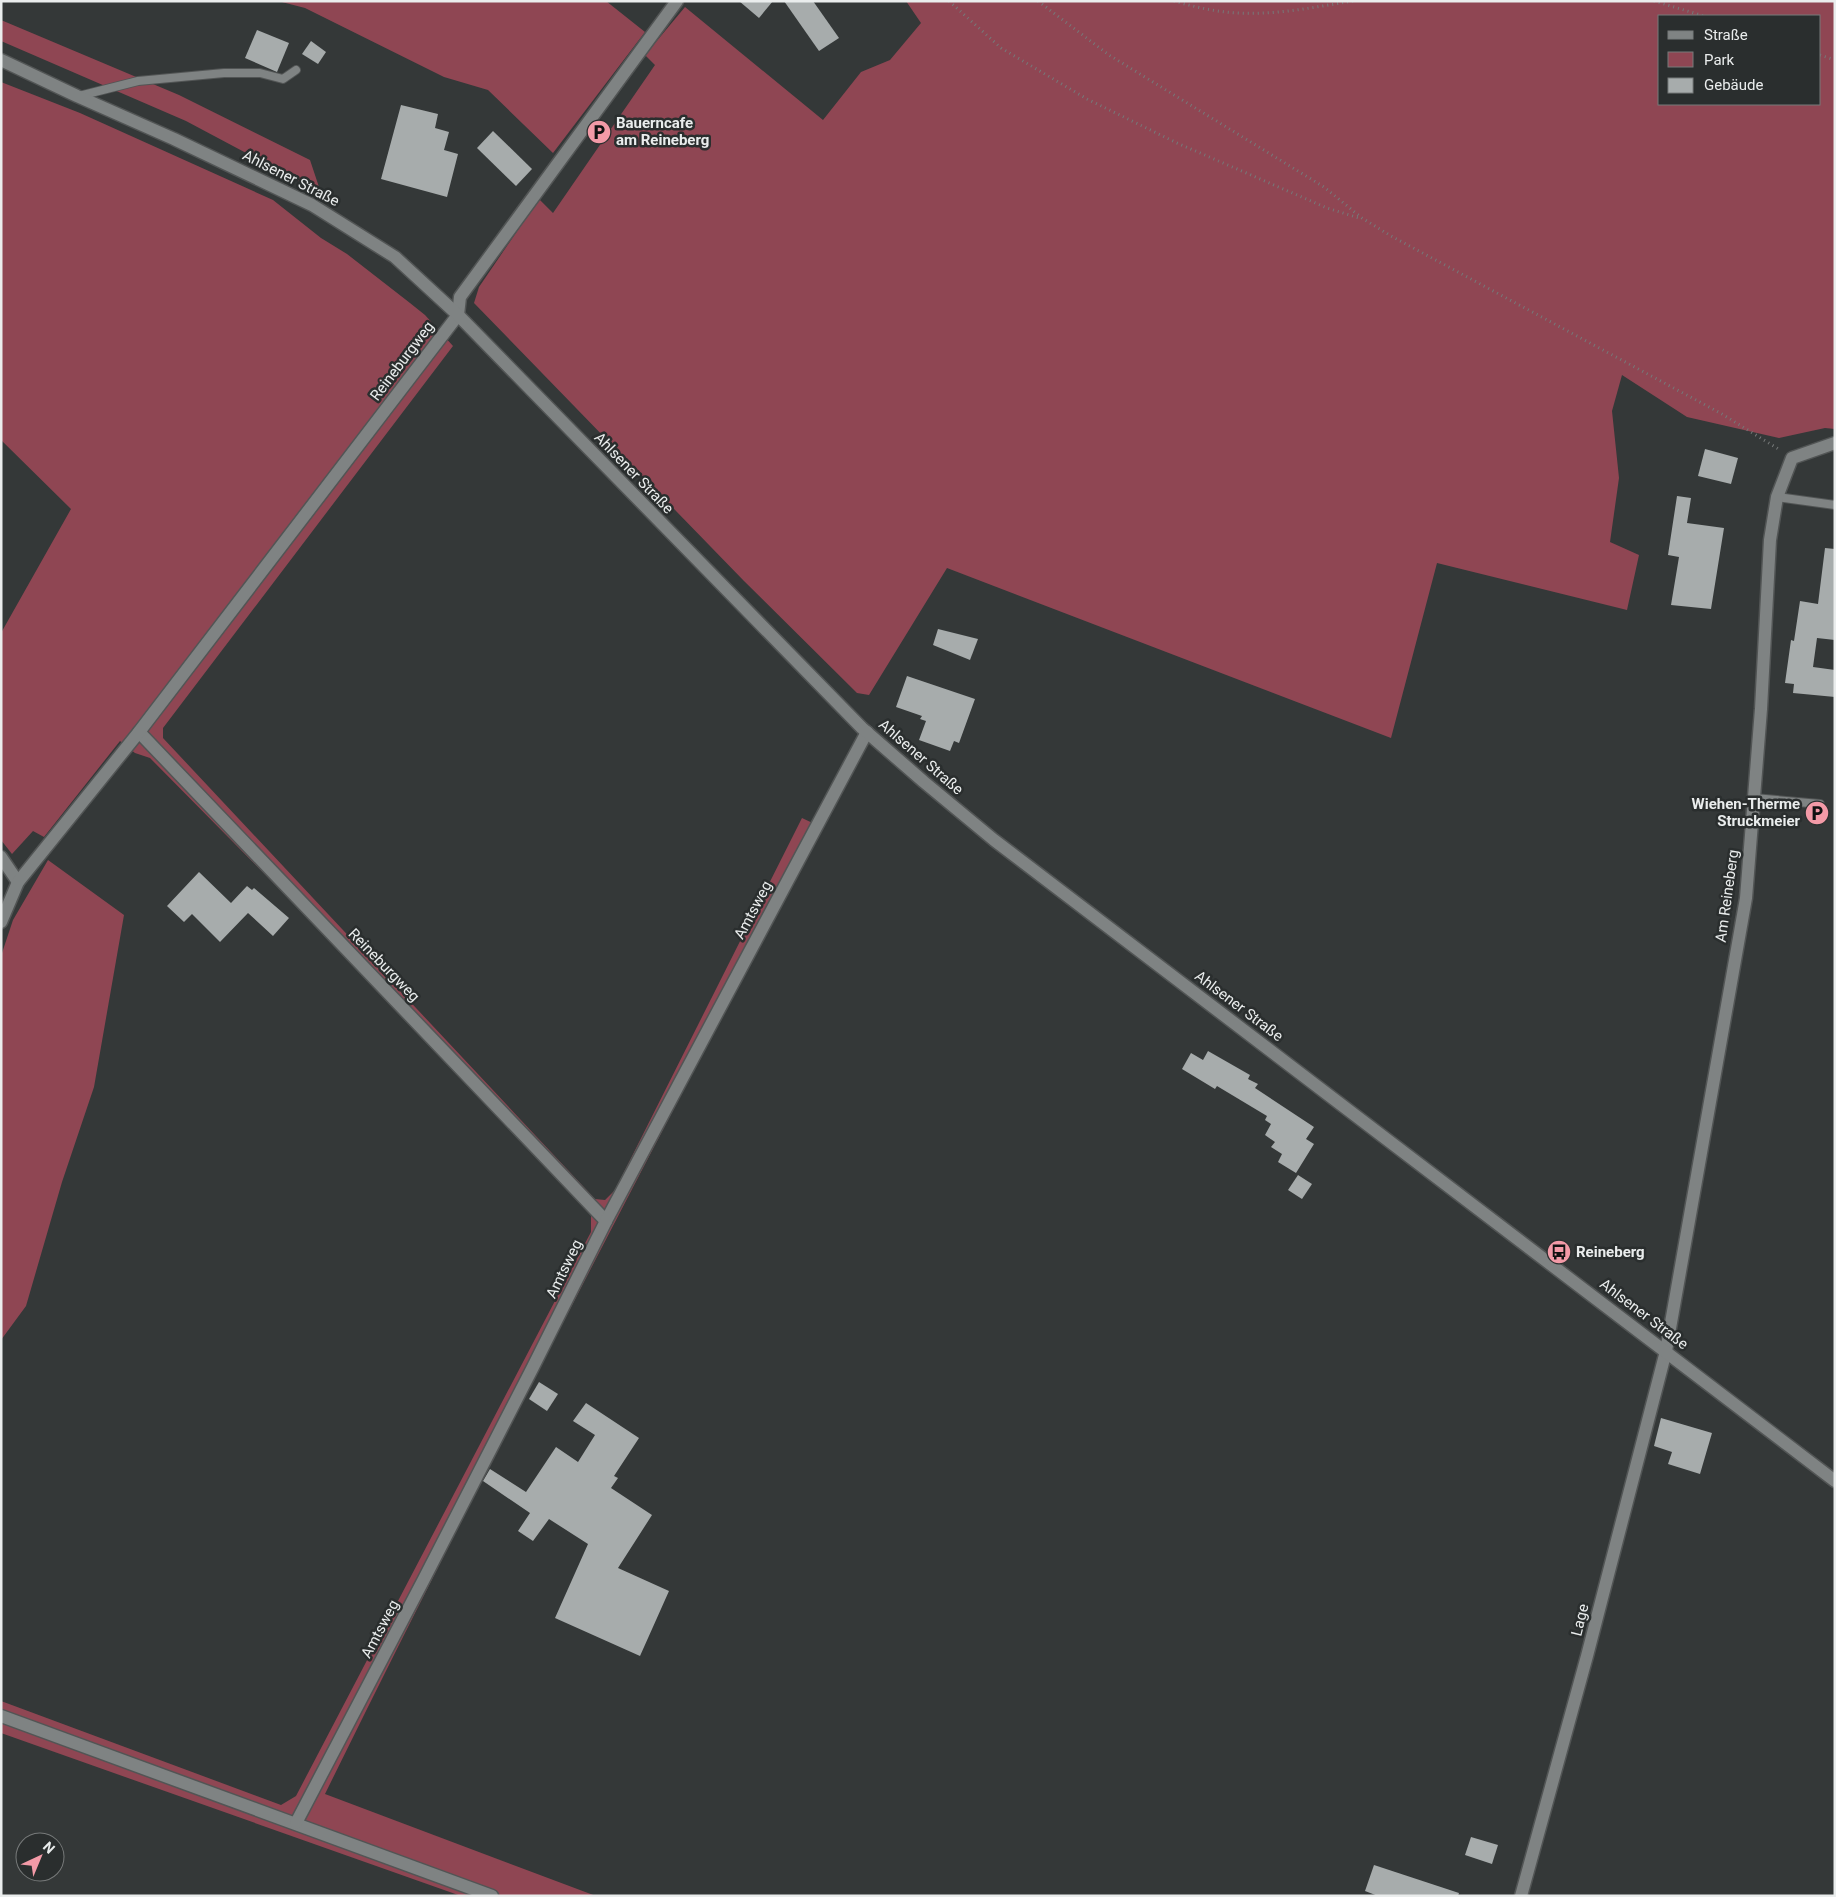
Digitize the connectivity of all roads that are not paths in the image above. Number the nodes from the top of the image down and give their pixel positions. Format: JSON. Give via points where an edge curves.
{"nodes":[{"id":1,"x":678,"y":1,"type":"edge"},
{"id":2,"x":1,"y":60,"type":"edge"},
{"id":3,"x":296,"y":70,"type":"dead end"},
{"id":4,"x":77,"y":96,"type":"junction"},
{"id":5,"x":458,"y":315,"type":"junction"},
{"id":6,"x":1835,"y":444,"type":"edge"},
{"id":7,"x":1777,"y":497,"type":"junction"},
{"id":8,"x":1835,"y":504,"type":"edge"},
{"id":9,"x":138,"y":732,"type":"junction"},
{"id":10,"x":867,"y":732,"type":"junction"},
{"id":11,"x":1754,"y":798,"type":"junction"},
{"id":12,"x":1820,"y":804,"type":"dead end"},
{"id":13,"x":1,"y":857,"type":"edge"},
{"id":14,"x":18,"y":882,"type":"junction"},
{"id":15,"x":1,"y":922,"type":"edge"},
{"id":16,"x":606,"y":1221,"type":"junction"},
{"id":17,"x":1666,"y":1351,"type":"junction"},
{"id":18,"x":1835,"y":1481,"type":"edge"},
{"id":19,"x":1,"y":1716,"type":"edge"},
{"id":20,"x":296,"y":1823,"type":"junction"},
{"id":21,"x":492,"y":1896,"type":"edge"},
{"id":22,"x":1521,"y":1896,"type":"edge"}],
"edges":[{"from":1,"to":5,"type":"street","name":"Reineburgweg","via":[[460,297]]},
{"from":2,"to":4,"type":"street","name":"Ahlsener Straße"},
{"from":3,"to":4,"type":"lane","via":[[283,79],[260,73],[224,73],[138,81]]},
{"from":4,"to":5,"type":"street","name":"Ahlsener Straße","via":[[312,205],[395,257]]},
{"from":5,"to":9,"type":"street","name":"Reineburgweg"},
{"from":5,"to":10,"type":"street","name":"Ahlsener Straße"},
{"from":6,"to":7,"type":"street","name":"Am Reineberg","via":[[1792,458]]},
{"from":7,"to":8,"type":"lane"},
{"from":7,"to":11,"type":"street","name":"Am Reineberg","via":[[1770,540]]},
{"from":9,"to":14,"type":"street","name":"Reineburgweg"},
{"from":9,"to":16,"type":"street","name":"Reineburgweg"},
{"from":10,"to":16,"type":"street","name":"Amtsweg"},
{"from":10,"to":17,"type":"street","name":"Ahlsener Straße","via":[[1002,846]]},
{"from":11,"to":12,"type":"lane"},
{"from":11,"to":17,"type":"street","name":"Am Reineberg","via":[[1746,898]]},
{"from":13,"to":14,"type":"street"},
{"from":14,"to":15,"type":"street","name":"Reineburgweg"},
{"from":16,"to":20,"type":"street","name":"Amtsweg","via":[[437,1555]]},
{"from":17,"to":18,"type":"street","name":"Ahlsener Straße"},
{"from":17,"to":22,"type":"street","name":"Lage"},
{"from":19,"to":20,"type":"street"},
{"from":20,"to":21,"type":"street"}]}
